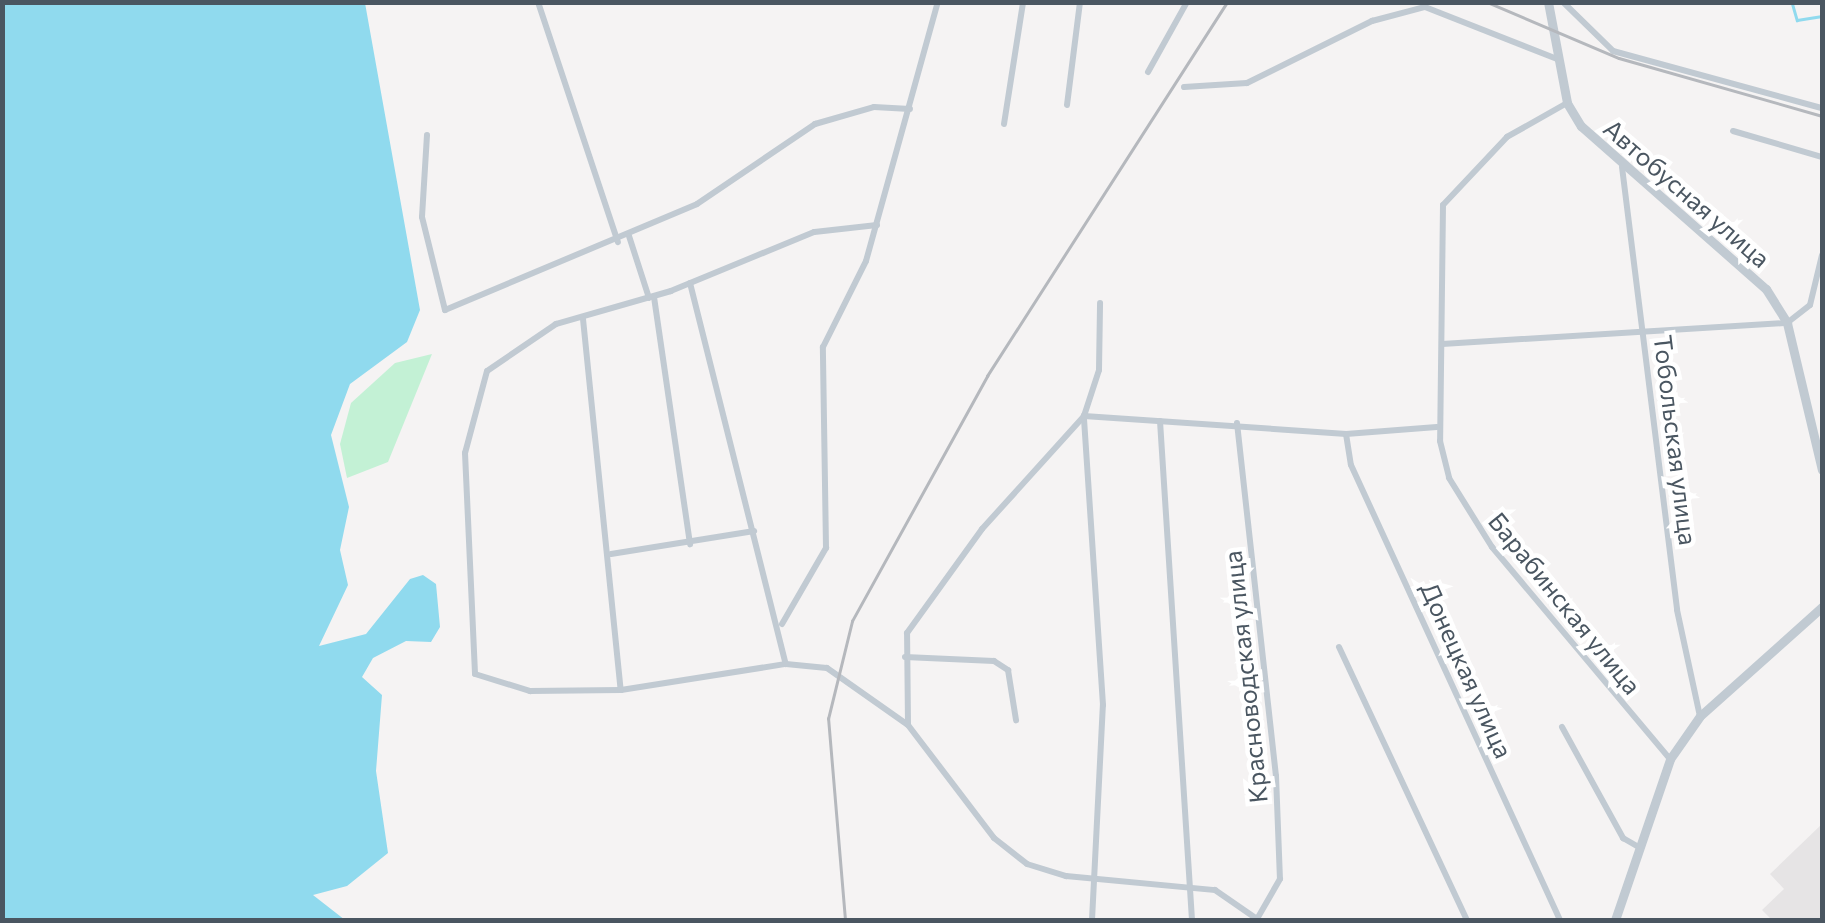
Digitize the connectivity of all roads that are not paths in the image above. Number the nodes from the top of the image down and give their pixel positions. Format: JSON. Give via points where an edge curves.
{"nodes":[{"id":1,"x":538,"y":2,"type":"edge"},
{"id":2,"x":938,"y":2,"type":"edge"},
{"id":3,"x":1023,"y":2,"type":"edge"},
{"id":4,"x":1080,"y":2,"type":"edge"},
{"id":5,"x":1186,"y":2,"type":"edge"},
{"id":6,"x":1548,"y":2,"type":"edge"},
{"id":7,"x":1563,"y":2,"type":"edge"},
{"id":8,"x":1557,"y":59,"type":"junction"},
{"id":9,"x":1148,"y":72,"type":"dead end"},
{"id":10,"x":1184,"y":87,"type":"dead end"},
{"id":11,"x":1567,"y":103,"type":"junction"},
{"id":12,"x":1068,"y":105,"type":"dead end"},
{"id":13,"x":1822,"y":108,"type":"edge"},
{"id":14,"x":910,"y":110,"type":"junction"},
{"id":15,"x":1004,"y":124,"type":"dead end"},
{"id":16,"x":1733,"y":131,"type":"dead end"},
{"id":17,"x":427,"y":135,"type":"dead end"},
{"id":18,"x":1822,"y":158,"type":"edge"},
{"id":19,"x":1622,"y":167,"type":"junction"},
{"id":20,"x":878,"y":226,"type":"junction"},
{"id":21,"x":630,"y":236,"type":"junction"},
{"id":22,"x":618,"y":242,"type":"junction"},
{"id":23,"x":1822,"y":255,"type":"edge"},
{"id":24,"x":690,"y":284,"type":"junction"},
{"id":25,"x":1820,"y":288,"type":"edge"},
{"id":26,"x":652,"y":298,"type":"junction"},
{"id":27,"x":1100,"y":303,"type":"dead end"},
{"id":28,"x":583,"y":318,"type":"junction"},
{"id":29,"x":1787,"y":323,"type":"junction"},
{"id":30,"x":1642,"y":332,"type":"junction"},
{"id":31,"x":1442,"y":344,"type":"junction"},
{"id":32,"x":1084,"y":416,"type":"junction"},
{"id":33,"x":1160,"y":421,"type":"junction"},
{"id":34,"x":1237,"y":423,"type":"junction"},
{"id":35,"x":1438,"y":427,"type":"junction"},
{"id":36,"x":1346,"y":434,"type":"junction"},
{"id":37,"x":1822,"y":470,"type":"edge"},
{"id":38,"x":754,"y":531,"type":"junction"},
{"id":39,"x":690,"y":544,"type":"junction"},
{"id":40,"x":611,"y":554,"type":"junction"},
{"id":41,"x":1822,"y":606,"type":"edge"},
{"id":42,"x":782,"y":624,"type":"junction"},
{"id":43,"x":1339,"y":647,"type":"dead end"},
{"id":44,"x":905,"y":656,"type":"junction"},
{"id":45,"x":786,"y":664,"type":"junction"},
{"id":46,"x":621,"y":690,"type":"junction"},
{"id":47,"x":1700,"y":716,"type":"junction"},
{"id":48,"x":1016,"y":720,"type":"dead end"},
{"id":49,"x":908,"y":725,"type":"junction"},
{"id":50,"x":1562,"y":726,"type":"dead end"},
{"id":51,"x":1670,"y":759,"type":"junction"},
{"id":52,"x":1640,"y":848,"type":"junction"},
{"id":53,"x":1093,"y":880,"type":"junction"},
{"id":54,"x":1194,"y":887,"type":"junction"},
{"id":55,"x":1092,"y":920,"type":"edge"},
{"id":56,"x":1192,"y":920,"type":"edge"},
{"id":57,"x":1257,"y":920,"type":"edge"},
{"id":58,"x":1468,"y":920,"type":"edge"},
{"id":59,"x":1560,"y":920,"type":"edge"},
{"id":60,"x":1615,"y":920,"type":"edge"}],
"edges":[{"from":1,"to":22,"type":"street"},
{"from":2,"to":14,"type":"street"},
{"from":3,"to":15,"type":"street"},
{"from":4,"to":12,"type":"street"},
{"from":5,"to":9,"type":"street"},
{"from":6,"to":8,"type":"street","name":"Автобусная улица"},
{"from":7,"to":13,"type":"street","via":[[1613,51]]},
{"from":8,"to":10,"type":"street","via":[[1424,7],[1372,21],[1246,83]]},
{"from":8,"to":11,"type":"street","name":"Автобусная улица"},
{"from":11,"to":19,"type":"street","name":"Автобусная улица"},
{"from":11,"to":31,"type":"street","name":"Барабинская улица","via":[[1508,137],[1443,205]]},
{"from":14,"to":20,"type":"street"},
{"from":14,"to":21,"type":"street","via":[[869,107],[815,124],[697,204]]},
{"from":16,"to":18,"type":"street"},
{"from":17,"to":22,"type":"street","via":[[422,217],[441,308]]},
{"from":19,"to":29,"type":"street","name":"Автобусная улица","via":[[1766,289]]},
{"from":19,"to":30,"type":"street","name":"Тобольская улица"},
{"from":20,"to":24,"type":"street","via":[[814,232]]},
{"from":20,"to":42,"type":"street","via":[[820,364],[826,548]]},
{"from":21,"to":22,"type":"street"},
{"from":21,"to":26,"type":"street"},
{"from":23,"to":25,"type":"street"},
{"from":24,"to":26,"type":"street"},
{"from":24,"to":38,"type":"street"},
{"from":25,"to":29,"type":"street","via":[[1803,316]]},
{"from":26,"to":28,"type":"street"},
{"from":26,"to":39,"type":"street"},
{"from":27,"to":32,"type":"street","via":[[1099,370]]},
{"from":28,"to":40,"type":"street"},
{"from":28,"to":46,"type":"street","via":[[540,333],[487,371],[466,453],[481,680],[530,691]]},
{"from":29,"to":30,"type":"street"},
{"from":29,"to":37,"type":"street","name":"Автобусная улица"},
{"from":30,"to":31,"type":"street"},
{"from":30,"to":47,"type":"street","name":"Тобольская улица"},
{"from":31,"to":35,"type":"street","name":"Барабинская улица"},
{"from":32,"to":33,"type":"street"},
{"from":32,"to":44,"type":"street","via":[[952,568],[907,633]]},
{"from":32,"to":53,"type":"street","via":[[1102,705]]},
{"from":33,"to":34,"type":"street"},
{"from":33,"to":54,"type":"street"},
{"from":34,"to":36,"type":"street"},
{"from":34,"to":57,"type":"street","name":"Красноводская улица","via":[[1278,813],[1278,888]]},
{"from":35,"to":36,"type":"street"},
{"from":35,"to":51,"type":"street","name":"Барабинская улица","via":[[1468,514]]},
{"from":36,"to":59,"type":"street","name":"Донецкая улица","via":[[1350,464]]},
{"from":38,"to":39,"type":"street"},
{"from":38,"to":42,"type":"street"},
{"from":39,"to":40,"type":"street"},
{"from":40,"to":46,"type":"street"},
{"from":41,"to":47,"type":"street"},
{"from":42,"to":45,"type":"street"},
{"from":43,"to":58,"type":"street"},
{"from":44,"to":48,"type":"street","via":[[994,660],[1008,670]]},
{"from":44,"to":49,"type":"street"},
{"from":45,"to":46,"type":"street"},
{"from":45,"to":49,"type":"street","via":[[844,674]]},
{"from":47,"to":51,"type":"street"},
{"from":49,"to":53,"type":"street","via":[[1011,854]]},
{"from":50,"to":52,"type":"street","via":[[1612,822]]},
{"from":51,"to":52,"type":"street"},
{"from":52,"to":60,"type":"street"},
{"from":53,"to":54,"type":"street"},
{"from":53,"to":55,"type":"street"},
{"from":54,"to":56,"type":"street"},
{"from":54,"to":57,"type":"street","via":[[1234,898]]}]}
